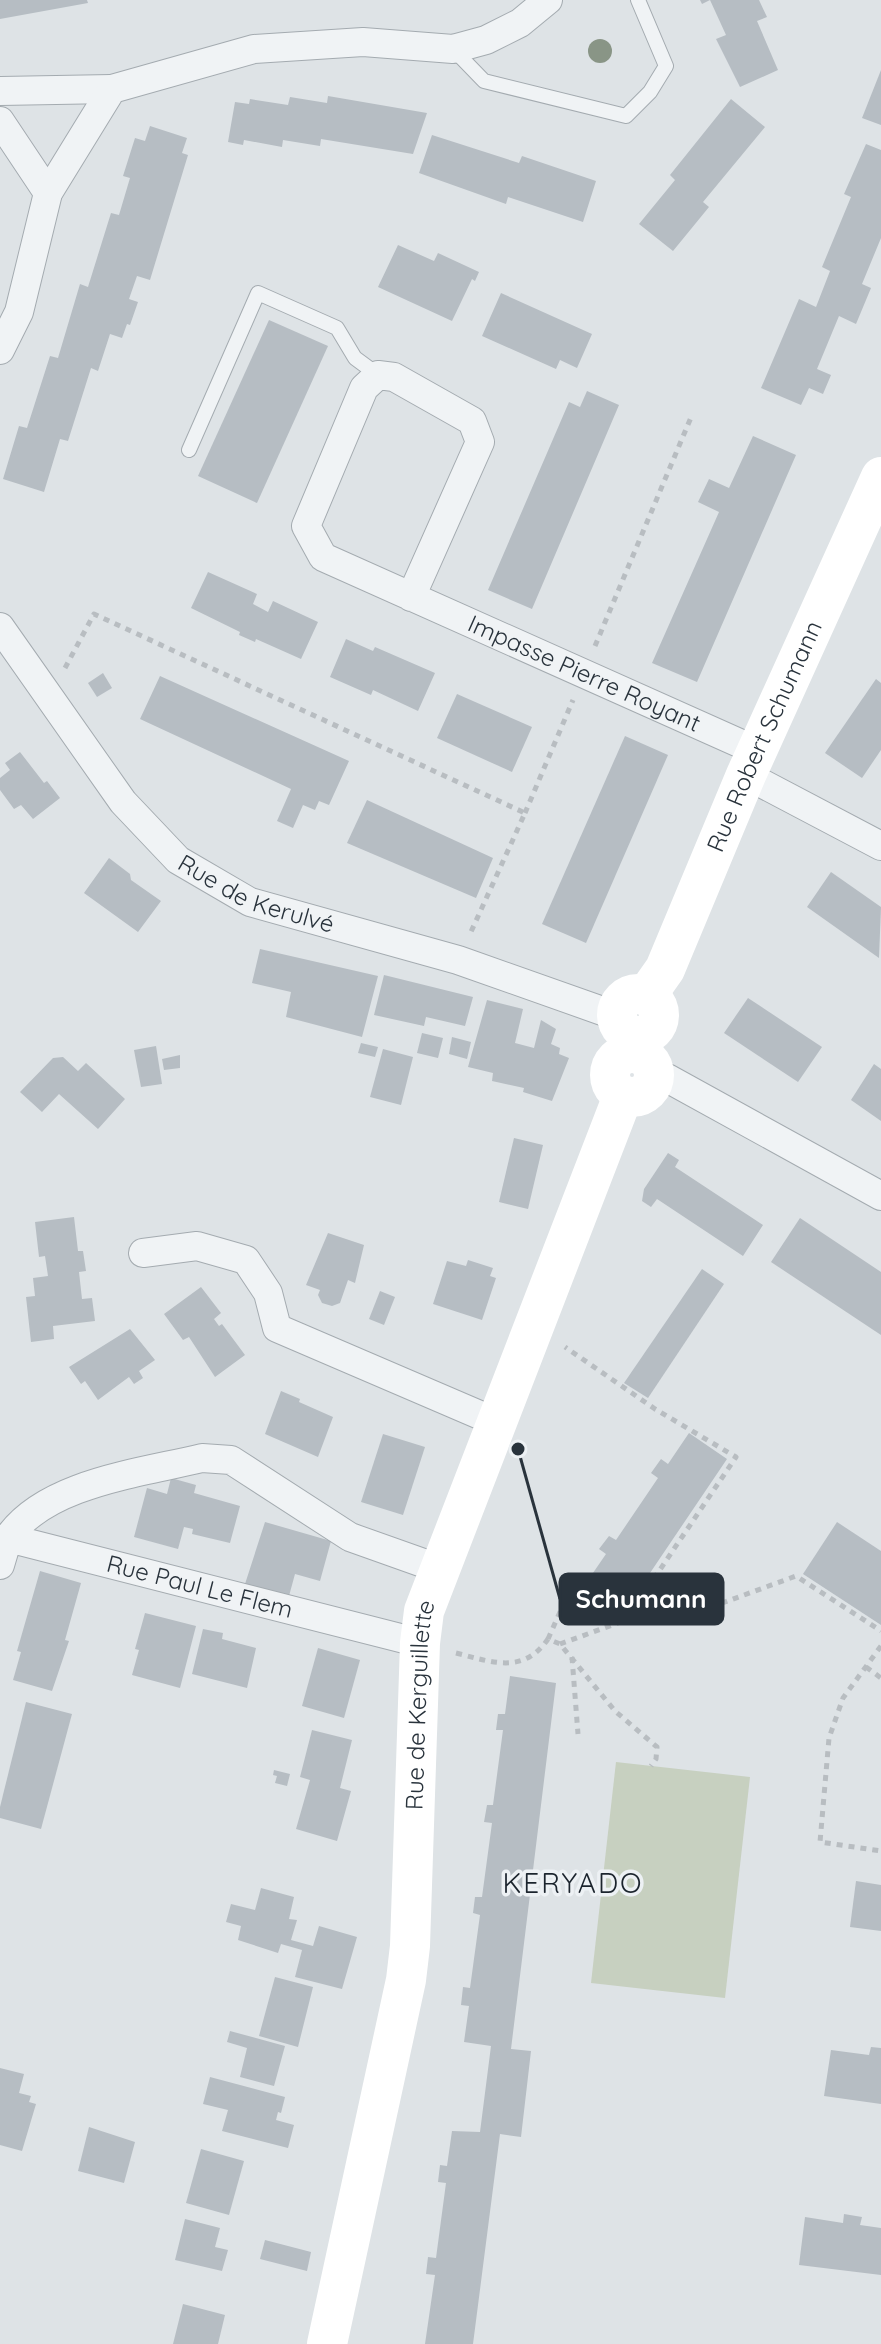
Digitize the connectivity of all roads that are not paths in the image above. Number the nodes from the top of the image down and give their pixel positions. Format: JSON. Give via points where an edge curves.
{"nodes":[{"id":1,"x":548,"y":0,"type":"edge"},
{"id":2,"x":638,"y":0,"type":"edge"},
{"id":3,"x":453,"y":49,"type":"junction"},
{"id":4,"x":112,"y":89,"type":"junction"},
{"id":5,"x":0,"y":91,"type":"edge"},
{"id":6,"x":0,"y":121,"type":"edge"},
{"id":7,"x":48,"y":193,"type":"junction"},
{"id":8,"x":10,"y":302,"type":"edge"},
{"id":9,"x":0,"y":350,"type":"edge"},
{"id":10,"x":378,"y":375,"type":"junction"},
{"id":11,"x":189,"y":450,"type":"dead end"},
{"id":12,"x":881,"y":477,"type":"edge"},
{"id":13,"x":411,"y":597,"type":"junction"},
{"id":14,"x":0,"y":627,"type":"edge"},
{"id":15,"x":752,"y":763,"type":"junction"},
{"id":16,"x":881,"y":846,"type":"edge"},
{"id":17,"x":634,"y":1045,"type":"junction"},
{"id":18,"x":881,"y":1196,"type":"edge"},
{"id":19,"x":143,"y":1253,"type":"dead end"},
{"id":20,"x":496,"y":1422,"type":"junction"},
{"id":21,"x":4,"y":1551,"type":"edge"},
{"id":22,"x":440,"y":1569,"type":"junction"},
{"id":23,"x":420,"y":1643,"type":"junction"},
{"id":24,"x":327,"y":2344,"type":"edge"}],
"edges":[{"from":1,"to":3,"type":"street","via":[[520,23]]},
{"from":2,"to":3,"type":"lane","via":[[666,66],[626,116],[484,81]]},
{"from":3,"to":4,"type":"street","via":[[363,42],[254,49]]},
{"from":4,"to":5,"type":"street"},
{"from":4,"to":7,"type":"street"},
{"from":6,"to":7,"type":"street"},
{"from":7,"to":8,"type":"street"},
{"from":8,"to":9,"type":"street"},
{"from":10,"to":11,"type":"lane","via":[[355,358],[337,328],[258,293]]},
{"from":10,"to":13,"type":"street","via":[[394,377],[472,421],[480,442]]},
{"from":10,"to":13,"type":"street","name":"Impasse Pierre Royant","via":[[364,388],[306,526],[323,557]]},
{"from":12,"to":15,"type":"street","name":"Rue Robert Schumann"},
{"from":13,"to":15,"type":"street","name":"Impasse Pierre Royant","via":[[584,672]]},
{"from":14,"to":17,"type":"street","name":"Rue de Kerulvé","via":[[123,802],[178,860],[250,902],[458,960],[608,1013]]},
{"from":15,"to":16,"type":"street","name":"Impasse Pierre Royant"},
{"from":15,"to":17,"type":"street","name":"Rue Robert Schumann"},
{"from":17,"to":18,"type":"street","name":"Rue de Kerulvé","via":[[667,1078]]},
{"from":17,"to":20,"type":"street","name":"Rue de Kerguillette"},
{"from":19,"to":20,"type":"street","via":[[197,1246],[246,1260],[268,1293],[277,1328]]},
{"from":20,"to":22,"type":"street","name":"Rue de Kerguillette"},
{"from":21,"to":22,"type":"street","via":[[18,1523],[66,1492],[217,1457],[231,1460],[350,1537]]},
{"from":21,"to":23,"type":"street","name":"Rue Paul Le Flem"},
{"from":22,"to":23,"type":"street","name":"Rue de Kerguillette","via":[[424,1611]]},
{"from":23,"to":24,"type":"street","name":"Rue de Kerguillette","via":[[406,1980]]}]}
